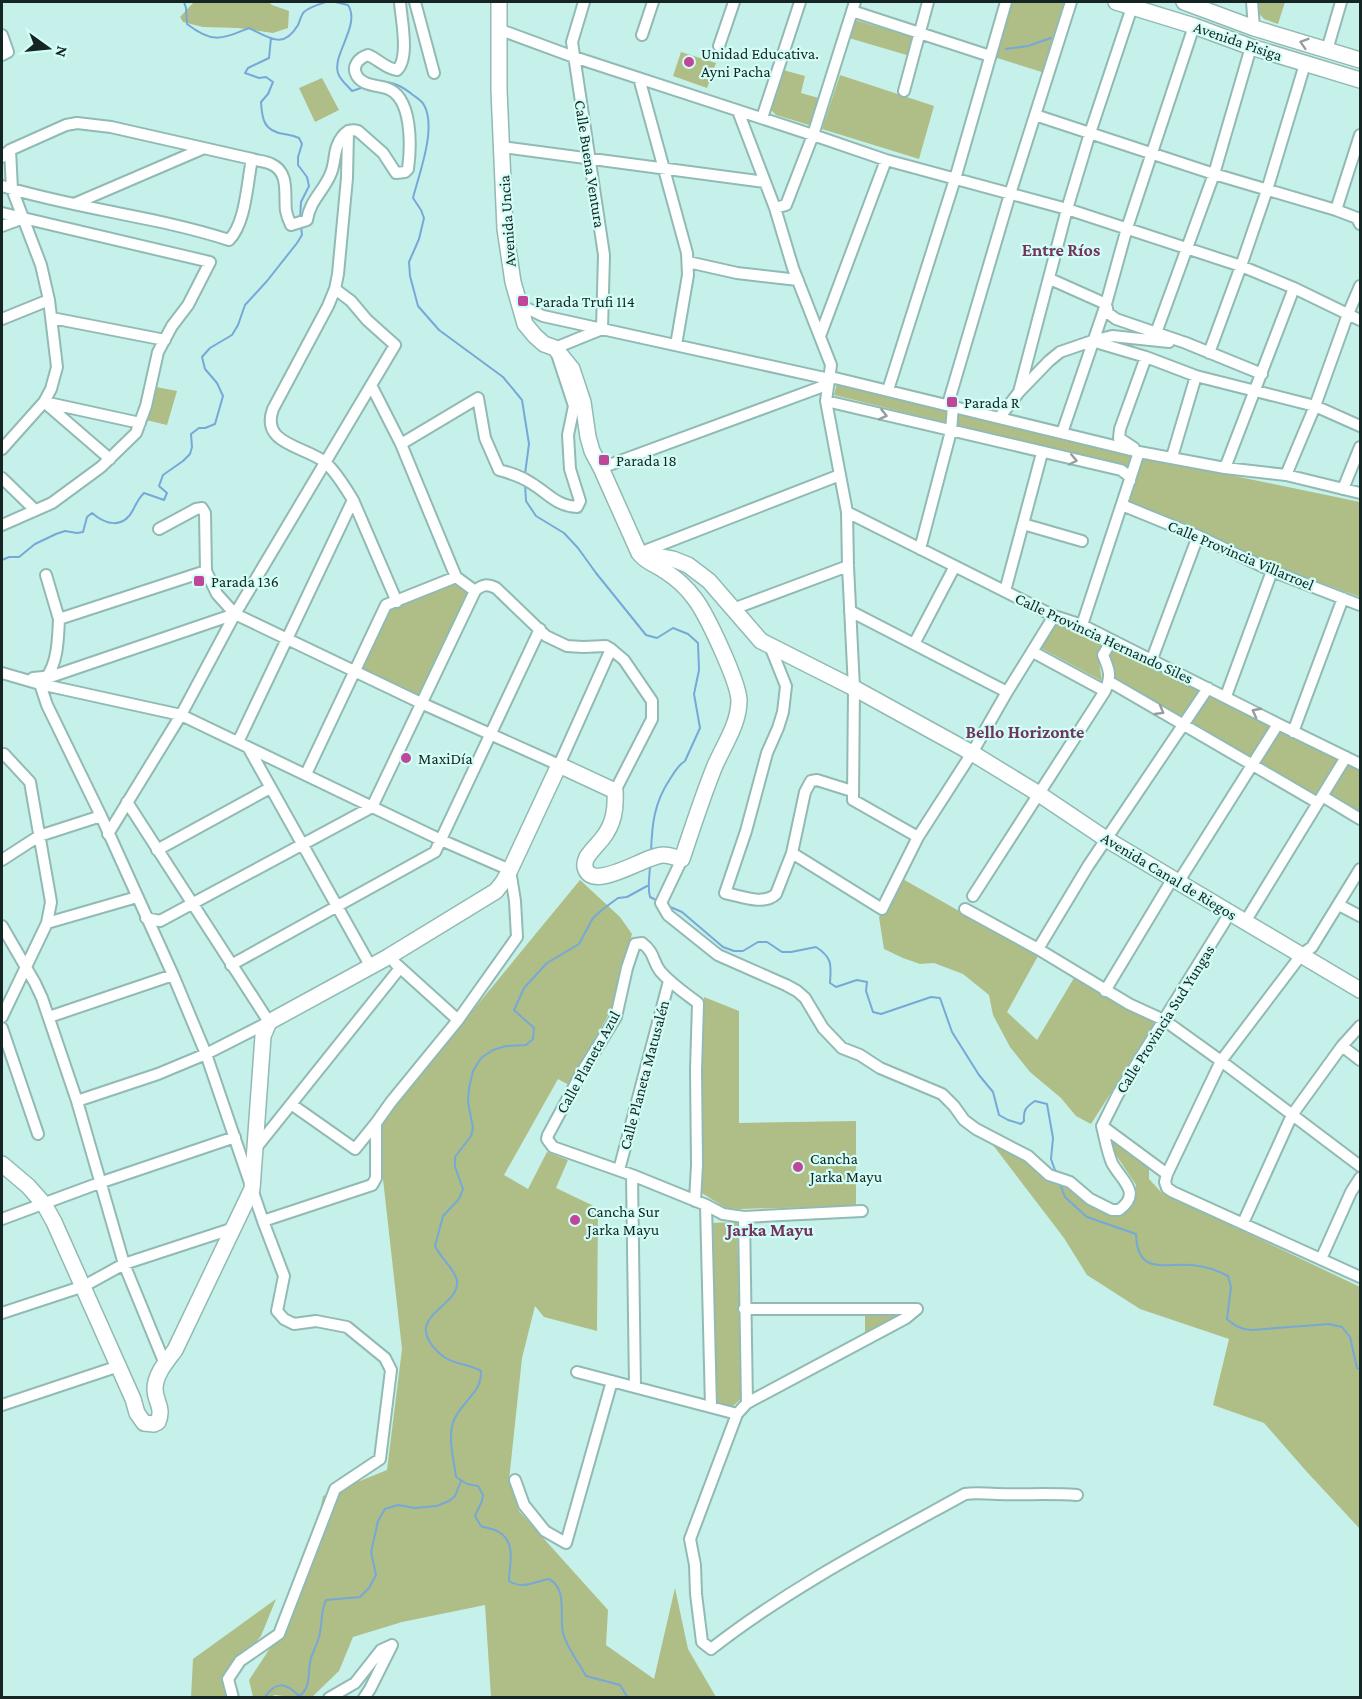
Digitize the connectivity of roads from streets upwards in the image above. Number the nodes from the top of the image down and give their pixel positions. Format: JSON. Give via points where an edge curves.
{"nodes":[{"id":1,"x":400,"y":2,"type":"edge"},
{"id":2,"x":415,"y":2,"type":"edge"},
{"id":3,"x":499,"y":2,"type":"edge"},
{"id":4,"x":584,"y":2,"type":"edge"},
{"id":5,"x":652,"y":2,"type":"edge"},
{"id":6,"x":734,"y":2,"type":"edge"},
{"id":7,"x":800,"y":2,"type":"edge"},
{"id":8,"x":928,"y":2,"type":"edge"},
{"id":9,"x":1006,"y":2,"type":"edge"},
{"id":10,"x":1071,"y":2,"type":"edge"},
{"id":11,"x":1116,"y":2,"type":"edge"},
{"id":12,"x":1184,"y":2,"type":"edge"},
{"id":13,"x":1252,"y":2,"type":"edge"},
{"id":14,"x":1341,"y":2,"type":"edge"},
{"id":15,"x":854,"y":6,"type":"edge"},
{"id":16,"x":1132,"y":7,"type":"junction"},
{"id":17,"x":1194,"y":26,"type":"junction"},
{"id":18,"x":1254,"y":28,"type":"junction"},
{"id":19,"x":498,"y":29,"type":"junction"},
{"id":20,"x":920,"y":33,"type":"junction"},
{"id":21,"x":2,"y":35,"type":"edge"},
{"id":22,"x":642,"y":35,"type":"dead end"},
{"id":23,"x":719,"y":46,"type":"dead end"},
{"id":24,"x":1251,"y":47,"type":"junction"},
{"id":25,"x":1327,"y":50,"type":"junction"},
{"id":26,"x":2,"y":55,"type":"edge"},
{"id":27,"x":990,"y":56,"type":"junction"},
{"id":28,"x":574,"y":57,"type":"junction"},
{"id":29,"x":1360,"y":60,"type":"edge"},
{"id":30,"x":1305,"y":64,"type":"junction"},
{"id":31,"x":434,"y":73,"type":"dead end"},
{"id":32,"x":639,"y":78,"type":"junction"},
{"id":33,"x":1360,"y":80,"type":"edge"},
{"id":34,"x":904,"y":91,"type":"dead end"},
{"id":35,"x":738,"y":111,"type":"junction"},
{"id":36,"x":1035,"y":115,"type":"junction"},
{"id":37,"x":762,"y":118,"type":"junction"},
{"id":38,"x":348,"y":131,"type":"junction"},
{"id":39,"x":1090,"y":133,"type":"junction"},
{"id":40,"x":813,"y":135,"type":"junction"},
{"id":41,"x":1360,"y":135,"type":"edge"},
{"id":42,"x":502,"y":147,"type":"junction"},
{"id":43,"x":202,"y":149,"type":"junction"},
{"id":44,"x":6,"y":153,"type":"edge"},
{"id":45,"x":1152,"y":153,"type":"junction"},
{"id":46,"x":252,"y":159,"type":"junction"},
{"id":47,"x":589,"y":159,"type":"junction"},
{"id":48,"x":886,"y":160,"type":"junction"},
{"id":49,"x":664,"y":168,"type":"junction"},
{"id":50,"x":1214,"y":174,"type":"junction"},
{"id":51,"x":955,"y":179,"type":"junction"},
{"id":52,"x":765,"y":182,"type":"junction"},
{"id":53,"x":7,"y":188,"type":"edge"},
{"id":54,"x":1267,"y":190,"type":"junction"},
{"id":55,"x":1010,"y":194,"type":"junction"},
{"id":56,"x":74,"y":204,"type":"junction"},
{"id":57,"x":775,"y":208,"type":"junction"},
{"id":58,"x":1067,"y":209,"type":"junction"},
{"id":59,"x":1336,"y":210,"type":"junction"},
{"id":60,"x":2,"y":213,"type":"edge"},
{"id":61,"x":22,"y":219,"type":"junction"},
{"id":62,"x":1360,"y":224,"type":"edge"},
{"id":63,"x":2,"y":226,"type":"edge"},
{"id":64,"x":1127,"y":228,"type":"junction"},
{"id":65,"x":1186,"y":249,"type":"junction"},
{"id":66,"x":687,"y":262,"type":"junction"},
{"id":67,"x":1241,"y":266,"type":"junction"},
{"id":68,"x":1050,"y":279,"type":"junction"},
{"id":69,"x":798,"y":280,"type":"junction"},
{"id":70,"x":1360,"y":286,"type":"edge"},
{"id":71,"x":1294,"y":288,"type":"junction"},
{"id":72,"x":335,"y":289,"type":"junction"},
{"id":73,"x":49,"y":300,"type":"junction"},
{"id":74,"x":518,"y":304,"type":"junction"},
{"id":75,"x":1106,"y":304,"type":"junction"},
{"id":76,"x":1348,"y":314,"type":"junction"},
{"id":77,"x":52,"y":318,"type":"junction"},
{"id":78,"x":2,"y":319,"type":"edge"},
{"id":79,"x":1360,"y":320,"type":"edge"},
{"id":80,"x":602,"y":329,"type":"junction"},
{"id":81,"x":1156,"y":333,"type":"junction"},
{"id":82,"x":820,"y":336,"type":"junction"},
{"id":83,"x":165,"y":340,"type":"junction"},
{"id":84,"x":1092,"y":341,"type":"junction"},
{"id":85,"x":1186,"y":344,"type":"junction"},
{"id":86,"x":676,"y":345,"type":"junction"},
{"id":87,"x":555,"y":348,"type":"junction"},
{"id":88,"x":1209,"y":353,"type":"junction"},
{"id":89,"x":1146,"y":357,"type":"junction"},
{"id":90,"x":1262,"y":374,"type":"junction"},
{"id":91,"x":1196,"y":376,"type":"junction"},
{"id":92,"x":832,"y":378,"type":"junction"},
{"id":93,"x":371,"y":385,"type":"junction"},
{"id":94,"x":888,"y":390,"type":"junction"},
{"id":95,"x":1018,"y":392,"type":"junction"},
{"id":96,"x":1255,"y":392,"type":"junction"},
{"id":97,"x":826,"y":401,"type":"junction"},
{"id":98,"x":44,"y":402,"type":"junction"},
{"id":99,"x":951,"y":405,"type":"junction"},
{"id":100,"x":1315,"y":406,"type":"junction"},
{"id":101,"x":999,"y":418,"type":"junction"},
{"id":102,"x":140,"y":423,"type":"junction"},
{"id":103,"x":1360,"y":426,"type":"edge"},
{"id":104,"x":951,"y":431,"type":"junction"},
{"id":105,"x":1062,"y":434,"type":"junction"},
{"id":106,"x":401,"y":444,"type":"junction"},
{"id":107,"x":1360,"y":447,"type":"edge"},
{"id":108,"x":2,"y":449,"type":"edge"},
{"id":109,"x":1139,"y":452,"type":"junction"},
{"id":110,"x":1042,"y":453,"type":"junction"},
{"id":111,"x":1172,"y":457,"type":"junction"},
{"id":112,"x":110,"y":459,"type":"junction"},
{"id":113,"x":325,"y":462,"type":"junction"},
{"id":114,"x":601,"y":468,"type":"junction"},
{"id":115,"x":1225,"y":468,"type":"junction"},
{"id":116,"x":840,"y":475,"type":"junction"},
{"id":117,"x":1286,"y":475,"type":"junction"},
{"id":118,"x":2,"y":478,"type":"edge"},
{"id":119,"x":1130,"y":481,"type":"junction"},
{"id":120,"x":1344,"y":489,"type":"junction"},
{"id":121,"x":1360,"y":493,"type":"edge"},
{"id":122,"x":352,"y":500,"type":"junction"},
{"id":123,"x":1122,"y":505,"type":"junction"},
{"id":124,"x":35,"y":510,"type":"junction"},
{"id":125,"x":847,"y":512,"type":"junction"},
{"id":126,"x":1023,"y":524,"type":"junction"},
{"id":127,"x":2,"y":525,"type":"edge"},
{"id":128,"x":159,"y":529,"type":"dead end"},
{"id":129,"x":1198,"y":536,"type":"junction"},
{"id":130,"x":1082,"y":541,"type":"dead end"},
{"id":131,"x":920,"y":549,"type":"junction"},
{"id":132,"x":639,"y":553,"type":"junction"},
{"id":133,"x":848,"y":566,"type":"junction"},
{"id":134,"x":955,"y":566,"type":"junction"},
{"id":135,"x":206,"y":571,"type":"junction"},
{"id":136,"x":1272,"y":571,"type":"junction"},
{"id":137,"x":46,"y":575,"type":"dead end"},
{"id":138,"x":456,"y":577,"type":"junction"},
{"id":139,"x":475,"y":591,"type":"junction"},
{"id":140,"x":1005,"y":591,"type":"junction"},
{"id":141,"x":1343,"y":598,"type":"junction"},
{"id":142,"x":397,"y":602,"type":"junction"},
{"id":143,"x":1360,"y":605,"type":"edge"},
{"id":144,"x":733,"y":609,"type":"junction"},
{"id":145,"x":850,"y":611,"type":"junction"},
{"id":146,"x":235,"y":614,"type":"junction"},
{"id":147,"x":1054,"y":616,"type":"junction"},
{"id":148,"x":59,"y":619,"type":"junction"},
{"id":149,"x":1082,"y":625,"type":"junction"},
{"id":150,"x":540,"y":629,"type":"junction"},
{"id":151,"x":288,"y":638,"type":"junction"},
{"id":152,"x":1116,"y":642,"type":"junction"},
{"id":153,"x":915,"y":644,"type":"junction"},
{"id":154,"x":770,"y":646,"type":"junction"},
{"id":155,"x":611,"y":649,"type":"junction"},
{"id":156,"x":1033,"y":652,"type":"junction"},
{"id":157,"x":1152,"y":659,"type":"junction"},
{"id":158,"x":354,"y":672,"type":"junction"},
{"id":159,"x":2,"y":673,"type":"edge"},
{"id":160,"x":43,"y":681,"type":"junction"},
{"id":161,"x":1107,"y":686,"type":"junction"},
{"id":162,"x":854,"y":688,"type":"junction"},
{"id":163,"x":1208,"y":688,"type":"junction"},
{"id":164,"x":1007,"y":692,"type":"junction"},
{"id":165,"x":1226,"y":696,"type":"junction"},
{"id":166,"x":422,"y":704,"type":"junction"},
{"id":167,"x":181,"y":715,"type":"junction"},
{"id":168,"x":1278,"y":724,"type":"junction"},
{"id":169,"x":1184,"y":725,"type":"junction"},
{"id":170,"x":1293,"y":732,"type":"junction"},
{"id":171,"x":491,"y":734,"type":"junction"},
{"id":172,"x":243,"y":745,"type":"junction"},
{"id":173,"x":972,"y":753,"type":"junction"},
{"id":174,"x":2,"y":756,"type":"edge"},
{"id":175,"x":1346,"y":757,"type":"junction"},
{"id":176,"x":1359,"y":760,"type":"edge"},
{"id":177,"x":559,"y":765,"type":"junction"},
{"id":178,"x":1253,"y":765,"type":"junction"},
{"id":179,"x":306,"y":774,"type":"junction"},
{"id":180,"x":270,"y":788,"type":"junction"},
{"id":181,"x":615,"y":791,"type":"junction"},
{"id":182,"x":852,"y":792,"type":"junction"},
{"id":183,"x":1038,"y":794,"type":"junction"},
{"id":184,"x":1320,"y":800,"type":"junction"},
{"id":185,"x":127,"y":802,"type":"junction"},
{"id":186,"x":372,"y":807,"type":"junction"},
{"id":187,"x":101,"y":816,"type":"junction"},
{"id":188,"x":1360,"y":819,"type":"edge"},
{"id":189,"x":108,"y":834,"type":"junction"},
{"id":190,"x":39,"y":836,"type":"junction"},
{"id":191,"x":918,"y":837,"type":"junction"},
{"id":192,"x":1106,"y":839,"type":"junction"},
{"id":193,"x":441,"y":840,"type":"junction"},
{"id":194,"x":303,"y":845,"type":"junction"},
{"id":195,"x":156,"y":850,"type":"junction"},
{"id":196,"x":792,"y":853,"type":"junction"},
{"id":197,"x":682,"y":859,"type":"junction"},
{"id":198,"x":2,"y":860,"type":"edge"},
{"id":199,"x":1360,"y":869,"type":"edge"},
{"id":200,"x":510,"y":870,"type":"junction"},
{"id":201,"x":1176,"y":880,"type":"junction"},
{"id":202,"x":973,"y":896,"type":"dead end"},
{"id":203,"x":137,"y":897,"type":"junction"},
{"id":204,"x":193,"y":904,"type":"junction"},
{"id":205,"x":1339,"y":905,"type":"junction"},
{"id":206,"x":337,"y":907,"type":"junction"},
{"id":207,"x":965,"y":909,"type":"dead end"},
{"id":208,"x":1230,"y":913,"type":"junction"},
{"id":209,"x":1360,"y":916,"type":"edge"},
{"id":210,"x":146,"y":918,"type":"junction"},
{"id":211,"x":1245,"y":922,"type":"junction"},
{"id":212,"x":47,"y":923,"type":"junction"},
{"id":213,"x":2,"y":926,"type":"edge"},
{"id":214,"x":5,"y":940,"type":"edge"},
{"id":215,"x":1038,"y":949,"type":"junction"},
{"id":216,"x":1302,"y":954,"type":"junction"},
{"id":217,"x":388,"y":957,"type":"junction"},
{"id":218,"x":231,"y":965,"type":"junction"},
{"id":219,"x":371,"y":967,"type":"junction"},
{"id":220,"x":26,"y":968,"type":"junction"},
{"id":221,"x":400,"y":968,"type":"junction"},
{"id":222,"x":173,"y":975,"type":"junction"},
{"id":223,"x":669,"y":981,"type":"junction"},
{"id":224,"x":1105,"y":990,"type":"junction"},
{"id":225,"x":1360,"y":990,"type":"edge"},
{"id":226,"x":2,"y":1017,"type":"edge"},
{"id":227,"x":49,"y":1017,"type":"junction"},
{"id":228,"x":458,"y":1020,"type":"junction"},
{"id":229,"x":1164,"y":1020,"type":"junction"},
{"id":230,"x":269,"y":1022,"type":"junction"},
{"id":231,"x":1360,"y":1026,"type":"edge"},
{"id":232,"x":2,"y":1028,"type":"edge"},
{"id":233,"x":1342,"y":1046,"type":"junction"},
{"id":234,"x":206,"y":1054,"type":"junction"},
{"id":235,"x":1360,"y":1060,"type":"edge"},
{"id":236,"x":1221,"y":1061,"type":"junction"},
{"id":237,"x":77,"y":1101,"type":"junction"},
{"id":238,"x":291,"y":1104,"type":"junction"},
{"id":239,"x":1292,"y":1115,"type":"junction"},
{"id":240,"x":376,"y":1123,"type":"junction"},
{"id":241,"x":1102,"y":1126,"type":"junction"},
{"id":242,"x":38,"y":1134,"type":"dead end"},
{"id":243,"x":235,"y":1137,"type":"junction"},
{"id":244,"x":256,"y":1148,"type":"junction"},
{"id":245,"x":2,"y":1164,"type":"edge"},
{"id":246,"x":1360,"y":1166,"type":"edge"},
{"id":247,"x":619,"y":1170,"type":"junction"},
{"id":248,"x":1167,"y":1174,"type":"junction"},
{"id":249,"x":633,"y":1175,"type":"junction"},
{"id":250,"x":1360,"y":1178,"type":"edge"},
{"id":251,"x":102,"y":1182,"type":"junction"},
{"id":252,"x":252,"y":1189,"type":"junction"},
{"id":253,"x":695,"y":1201,"type":"junction"},
{"id":254,"x":44,"y":1204,"type":"junction"},
{"id":255,"x":706,"y":1205,"type":"junction"},
{"id":256,"x":862,"y":1211,"type":"dead end"},
{"id":257,"x":744,"y":1217,"type":"junction"},
{"id":258,"x":2,"y":1219,"type":"edge"},
{"id":259,"x":263,"y":1221,"type":"junction"},
{"id":260,"x":1243,"y":1223,"type":"junction"},
{"id":261,"x":234,"y":1228,"type":"junction"},
{"id":262,"x":1321,"y":1259,"type":"junction"},
{"id":263,"x":124,"y":1264,"type":"junction"},
{"id":264,"x":1360,"y":1277,"type":"edge"},
{"id":265,"x":84,"y":1286,"type":"junction"},
{"id":266,"x":744,"y":1309,"type":"junction"},
{"id":267,"x":2,"y":1312,"type":"edge"},
{"id":268,"x":165,"y":1364,"type":"junction"},
{"id":269,"x":119,"y":1366,"type":"junction"},
{"id":270,"x":577,"y":1372,"type":"dead end"},
{"id":271,"x":612,"y":1381,"type":"junction"},
{"id":272,"x":635,"y":1387,"type":"junction"},
{"id":273,"x":747,"y":1403,"type":"junction"},
{"id":274,"x":2,"y":1405,"type":"edge"},
{"id":275,"x":711,"y":1407,"type":"junction"},
{"id":276,"x":737,"y":1414,"type":"junction"},
{"id":277,"x":515,"y":1480,"type":"dead end"},
{"id":278,"x":1077,"y":1495,"type":"dead end"},
{"id":279,"x":233,"y":1698,"type":"edge"},
{"id":280,"x":329,"y":1698,"type":"edge"},
{"id":281,"x":364,"y":1698,"type":"edge"}],
"edges":[{"from":1,"to":38,"type":"street","via":[[400,67],[391,69],[368,55],[358,60],[355,71],[363,81],[394,92],[402,102],[411,139],[405,172],[396,173],[383,153],[358,131]]},
{"from":2,"to":31,"type":"street"},
{"from":3,"to":19,"type":"street","name":"Avenida Uncia"},
{"from":4,"to":28,"type":"street","name":"Calle Buena Ventura","via":[[572,42]]},
{"from":5,"to":22,"type":"street"},
{"from":6,"to":23,"type":"street"},
{"from":7,"to":37,"type":"street"},
{"from":8,"to":20,"type":"street"},
{"from":9,"to":27,"type":"street"},
{"from":10,"to":36,"type":"street"},
{"from":11,"to":16,"type":"street","name":"Avenida Pisiga"},
{"from":12,"to":18,"type":"street","name":"Avenida Pisiga"},
{"from":13,"to":18,"type":"street"},
{"from":14,"to":25,"type":"street"},
{"from":15,"to":20,"type":"street"},
{"from":15,"to":40,"type":"street"},
{"from":16,"to":17,"type":"street","name":"Avenida Pisiga"},
{"from":16,"to":39,"type":"street"},
{"from":17,"to":24,"type":"street","name":"Avenida Pisiga"},
{"from":17,"to":45,"type":"street"},
{"from":25,"to":18,"type":"street","name":"Avenida Pisiga","one_way":true},
{"from":19,"to":28,"type":"street"},
{"from":19,"to":42,"type":"street","name":"Avenida Uncia"},
{"from":20,"to":27,"type":"street"},
{"from":20,"to":34,"type":"street"},
{"from":21,"to":26,"type":"street","via":[[8,52]]},
{"from":24,"to":30,"type":"street","name":"Avenida Pisiga"},
{"from":24,"to":50,"type":"street"},
{"from":25,"to":29,"type":"street","name":"Avenida Pisiga"},
{"from":27,"to":51,"type":"street"},
{"from":28,"to":32,"type":"street"},
{"from":28,"to":47,"type":"street","name":"Calle Buena Ventura"},
{"from":30,"to":33,"type":"street","name":"Avenida Pisiga"},
{"from":30,"to":54,"type":"street"},
{"from":32,"to":35,"type":"street"},
{"from":32,"to":49,"type":"street"},
{"from":35,"to":37,"type":"street"},
{"from":35,"to":52,"type":"street"},
{"from":36,"to":39,"type":"street"},
{"from":36,"to":55,"type":"street"},
{"from":37,"to":40,"type":"street"},
{"from":38,"to":46,"type":"street","via":[[336,147],[332,172],[312,203],[307,220],[295,225],[291,225],[286,213],[283,175],[271,164]]},
{"from":38,"to":72,"type":"street"},
{"from":39,"to":45,"type":"street"},
{"from":39,"to":58,"type":"street"},
{"from":40,"to":48,"type":"street"},
{"from":40,"to":57,"type":"street","via":[[786,205]]},
{"from":41,"to":59,"type":"street"},
{"from":42,"to":47,"type":"street"},
{"from":42,"to":74,"type":"street","name":"Avenida Uncia","via":[[505,229]]},
{"from":43,"to":44,"type":"street","via":[[111,127],[77,123]]},
{"from":43,"to":46,"type":"street"},
{"from":43,"to":56,"type":"street"},
{"from":44,"to":53,"type":"street"},
{"from":45,"to":50,"type":"street"},
{"from":45,"to":64,"type":"street"},
{"from":46,"to":56,"type":"street","via":[[241,220],[229,240]]},
{"from":47,"to":49,"type":"street"},
{"from":47,"to":80,"type":"street","name":"Calle Buena Ventura","via":[[604,255]]},
{"from":48,"to":51,"type":"street"},
{"from":48,"to":82,"type":"street"},
{"from":49,"to":52,"type":"street"},
{"from":49,"to":66,"type":"street"},
{"from":50,"to":54,"type":"street"},
{"from":50,"to":65,"type":"street"},
{"from":51,"to":55,"type":"street"},
{"from":51,"to":94,"type":"street"},
{"from":52,"to":57,"type":"street"},
{"from":53,"to":56,"type":"street"},
{"from":53,"to":61,"type":"street"},
{"from":54,"to":59,"type":"street"},
{"from":54,"to":67,"type":"street"},
{"from":55,"to":58,"type":"street"},
{"from":55,"to":99,"type":"street"},
{"from":57,"to":69,"type":"street"},
{"from":58,"to":64,"type":"street"},
{"from":58,"to":68,"type":"street"},
{"from":59,"to":62,"type":"street","via":[[1357,218]]},
{"from":60,"to":61,"type":"street"},
{"from":61,"to":63,"type":"street"},
{"from":61,"to":73,"type":"street","via":[[41,265]]},
{"from":61,"to":83,"type":"street","via":[[210,262]]},
{"from":64,"to":65,"type":"street"},
{"from":64,"to":75,"type":"street"},
{"from":65,"to":67,"type":"street"},
{"from":65,"to":81,"type":"street"},
{"from":66,"to":69,"type":"street"},
{"from":66,"to":86,"type":"street"},
{"from":67,"to":71,"type":"street"},
{"from":67,"to":88,"type":"street"},
{"from":68,"to":75,"type":"street"},
{"from":68,"to":95,"type":"street"},
{"from":69,"to":82,"type":"street"},
{"from":70,"to":76,"type":"street"},
{"from":71,"to":76,"type":"street"},
{"from":71,"to":90,"type":"street"},
{"from":72,"to":93,"type":"street","via":[[394,345]]},
{"from":72,"to":113,"type":"street","via":[[269,419],[281,439]]},
{"from":73,"to":77,"type":"street"},
{"from":73,"to":78,"type":"street"},
{"from":74,"to":80,"type":"street","via":[[543,316]]},
{"from":74,"to":87,"type":"street","name":"Avenida Uncia","via":[[525,324],[535,336]]},
{"from":75,"to":81,"type":"street","via":[[1108,313],[1116,319]]},
{"from":75,"to":84,"type":"street"},
{"from":76,"to":79,"type":"street"},
{"from":76,"to":100,"type":"street"},
{"from":77,"to":83,"type":"street"},
{"from":77,"to":98,"type":"street","via":[[57,367]]},
{"from":80,"to":86,"type":"street"},
{"from":80,"to":87,"type":"street"},
{"from":81,"to":85,"type":"street"},
{"from":82,"to":92,"type":"street"},
{"from":83,"to":102,"type":"street","via":[[154,362]]},
{"from":84,"to":85,"type":"street","via":[[1112,336]]},
{"from":84,"to":89,"type":"street"},
{"from":84,"to":95,"type":"street","via":[[1060,352]]},
{"from":84,"to":105,"type":"street"},
{"from":85,"to":88,"type":"street"},
{"from":86,"to":92,"type":"street"},
{"from":87,"to":106,"type":"street","via":[[574,406],[568,435],[578,507],[566,506],[531,482],[499,470],[485,438],[478,398]]},
{"from":87,"to":114,"type":"street","name":"Avenida Uncia","via":[[572,369],[592,451]]},
{"from":88,"to":90,"type":"street"},
{"from":89,"to":91,"type":"street"},
{"from":89,"to":109,"type":"street","via":[[1119,438]]},
{"from":90,"to":96,"type":"street"},
{"from":91,"to":96,"type":"street"},
{"from":91,"to":111,"type":"street"},
{"from":92,"to":94,"type":"street"},
{"from":92,"to":97,"type":"street"},
{"from":92,"to":114,"type":"street","via":[[822,387]]},
{"from":93,"to":106,"type":"street"},
{"from":93,"to":113,"type":"street"},
{"from":94,"to":99,"type":"street"},
{"from":95,"to":101,"type":"street"},
{"from":96,"to":100,"type":"street"},
{"from":96,"to":115,"type":"street"},
{"from":97,"to":104,"type":"street","one_way":true},
{"from":97,"to":116,"type":"street"},
{"from":98,"to":102,"type":"street"},
{"from":98,"to":108,"type":"street"},
{"from":98,"to":112,"type":"street"},
{"from":99,"to":101,"type":"street"},
{"from":99,"to":104,"type":"street"},
{"from":100,"to":103,"type":"street"},
{"from":100,"to":117,"type":"street"},
{"from":101,"to":105,"type":"street"},
{"from":102,"to":112,"type":"street","via":[[136,433]]},
{"from":104,"to":110,"type":"street"},
{"from":104,"to":131,"type":"street"},
{"from":105,"to":109,"type":"street"},
{"from":106,"to":138,"type":"street"},
{"from":107,"to":120,"type":"street"},
{"from":109,"to":111,"type":"street"},
{"from":109,"to":119,"type":"street"},
{"from":110,"to":119,"type":"street","one_way":true,"via":[[1121,470]]},
{"from":110,"to":126,"type":"street"},
{"from":111,"to":115,"type":"street"},
{"from":112,"to":124,"type":"street","via":[[52,503]]},
{"from":113,"to":122,"type":"street"},
{"from":113,"to":146,"type":"street"},
{"from":114,"to":132,"type":"street","name":"Avenida Uncia"},
{"from":115,"to":117,"type":"street"},
{"from":116,"to":125,"type":"street"},
{"from":116,"to":132,"type":"street"},
{"from":117,"to":120,"type":"street"},
{"from":118,"to":124,"type":"street"},
{"from":119,"to":123,"type":"street"},
{"from":120,"to":121,"type":"street"},
{"from":122,"to":142,"type":"street"},
{"from":122,"to":151,"type":"street"},
{"from":123,"to":129,"type":"street","name":"Calle Provincia Villarroel"},
{"from":123,"to":149,"type":"street"},
{"from":124,"to":127,"type":"street"},
{"from":125,"to":131,"type":"street","name":"Calle Provincia Hernando Siles"},
{"from":125,"to":133,"type":"street"},
{"from":126,"to":130,"type":"street"},
{"from":126,"to":140,"type":"street"},
{"from":128,"to":135,"type":"street","via":[[202,508]]},
{"from":129,"to":136,"type":"street","name":"Calle Provincia Villarroel"},
{"from":129,"to":157,"type":"street"},
{"from":131,"to":134,"type":"street","name":"Calle Provincia Hernando Siles"},
{"from":132,"to":144,"type":"street","name":"Avenida Canal de Riegos","via":[[688,565],[709,581]]},
{"from":132,"to":197,"type":"street","via":[[665,570],[695,599],[739,699],[735,725],[714,768]]},
{"from":133,"to":144,"type":"street"},
{"from":133,"to":145,"type":"street"},
{"from":134,"to":140,"type":"street","name":"Calle Provincia Hernando Siles"},
{"from":134,"to":153,"type":"street"},
{"from":135,"to":146,"type":"street","via":[[217,594]]},
{"from":135,"to":148,"type":"street"},
{"from":136,"to":141,"type":"street","name":"Calle Provincia Villarroel"},
{"from":136,"to":165,"type":"street"},
{"from":137,"to":148,"type":"street"},
{"from":138,"to":139,"type":"street"},
{"from":138,"to":142,"type":"street"},
{"from":139,"to":150,"type":"street","via":[[488,585],[496,588]]},
{"from":139,"to":166,"type":"street"},
{"from":140,"to":147,"type":"street","name":"Calle Provincia Hernando Siles"},
{"from":141,"to":143,"type":"street","name":"Calle Provincia Villarroel"},
{"from":141,"to":170,"type":"street"},
{"from":142,"to":158,"type":"street","via":[[386,605]]},
{"from":144,"to":154,"type":"street","name":"Avenida Canal de Riegos"},
{"from":145,"to":153,"type":"street"},
{"from":145,"to":162,"type":"street"},
{"from":146,"to":151,"type":"street"},
{"from":146,"to":160,"type":"street"},
{"from":146,"to":167,"type":"street"},
{"from":147,"to":149,"type":"street","name":"Calle Provincia Hernando Siles"},
{"from":147,"to":156,"type":"street"},
{"from":148,"to":160,"type":"street","via":[[53,669]]},
{"from":149,"to":152,"type":"street","name":"Calle Provincia Hernando Siles"},
{"from":150,"to":155,"type":"street","via":[[567,645]]},
{"from":150,"to":171,"type":"street"},
{"from":151,"to":158,"type":"street"},
{"from":151,"to":172,"type":"street"},
{"from":152,"to":157,"type":"street","name":"Calle Provincia Hernando Siles"},
{"from":152,"to":161,"type":"street","via":[[1103,655],[1109,669]]},
{"from":153,"to":164,"type":"street"},
{"from":154,"to":162,"type":"street","name":"Avenida Canal de Riegos"},
{"from":154,"to":196,"type":"street","via":[[786,686],[783,712],[725,893],[771,898]]},
{"from":155,"to":177,"type":"street"},
{"from":155,"to":181,"type":"street","via":[[641,684],[653,710],[649,726]]},
{"from":156,"to":161,"type":"street"},
{"from":156,"to":164,"type":"street"},
{"from":157,"to":163,"type":"street","name":"Calle Provincia Hernando Siles"},
{"from":158,"to":166,"type":"street"},
{"from":158,"to":179,"type":"street"},
{"from":159,"to":160,"type":"street"},
{"from":160,"to":167,"type":"street"},
{"from":160,"to":187,"type":"street","via":[[47,705]]},
{"from":161,"to":169,"type":"street","one_way":true},
{"from":161,"to":183,"type":"street"},
{"from":162,"to":173,"type":"street","name":"Avenida Canal de Riegos"},
{"from":162,"to":182,"type":"street"},
{"from":163,"to":165,"type":"street","name":"Calle Provincia Hernando Siles"},
{"from":163,"to":169,"type":"street"},
{"from":164,"to":173,"type":"street"},
{"from":168,"to":165,"type":"street","name":"Calle Provincia Hernando Siles","one_way":true},
{"from":166,"to":171,"type":"street"},
{"from":166,"to":186,"type":"street"},
{"from":167,"to":172,"type":"street"},
{"from":167,"to":185,"type":"street"},
{"from":168,"to":170,"type":"street","name":"Calle Provincia Hernando Siles"},
{"from":168,"to":178,"type":"street"},
{"from":169,"to":178,"type":"street"},
{"from":169,"to":192,"type":"street"},
{"from":170,"to":175,"type":"street","name":"Calle Provincia Hernando Siles"},
{"from":171,"to":177,"type":"street"},
{"from":171,"to":193,"type":"street"},
{"from":172,"to":179,"type":"street"},
{"from":172,"to":180,"type":"street"},
{"from":173,"to":183,"type":"street","name":"Avenida Canal de Riegos"},
{"from":173,"to":191,"type":"street"},
{"from":174,"to":190,"type":"street","via":[[30,782]]},
{"from":175,"to":176,"type":"street","name":"Calle Provincia Hernando Siles"},
{"from":175,"to":184,"type":"street"},
{"from":177,"to":181,"type":"street"},
{"from":177,"to":200,"type":"street"},
{"from":178,"to":184,"type":"street"},
{"from":178,"to":201,"type":"street"},
{"from":179,"to":186,"type":"street"},
{"from":180,"to":194,"type":"street"},
{"from":180,"to":195,"type":"street"},
{"from":181,"to":197,"type":"street","via":[[614,817],[585,861],[588,874],[609,876],[663,854]]},
{"from":182,"to":191,"type":"street","via":[[853,800]]},
{"from":182,"to":196,"type":"street","via":[[811,781]]},
{"from":183,"to":192,"type":"street","name":"Avenida Canal de Riegos"},
{"from":183,"to":202,"type":"street"},
{"from":184,"to":188,"type":"street"},
{"from":184,"to":211,"type":"street"},
{"from":185,"to":189,"type":"street"},
{"from":185,"to":195,"type":"street"},
{"from":186,"to":193,"type":"street"},
{"from":186,"to":194,"type":"street"},
{"from":187,"to":189,"type":"street"},
{"from":187,"to":190,"type":"street"},
{"from":189,"to":203,"type":"street"},
{"from":190,"to":198,"type":"street"},
{"from":190,"to":212,"type":"street","via":[[51,902]]},
{"from":191,"to":196,"type":"street","via":[[882,909]]},
{"from":192,"to":201,"type":"street","name":"Avenida Canal de Riegos"},
{"from":192,"to":215,"type":"street"},
{"from":193,"to":200,"type":"street"},
{"from":193,"to":206,"type":"street","via":[[435,852]]},
{"from":194,"to":204,"type":"street"},
{"from":194,"to":206,"type":"street"},
{"from":195,"to":204,"type":"street"},
{"from":197,"to":241,"type":"street","via":[[661,903],[668,915],[718,955],[797,991],[827,1034],[842,1048],[942,1094],[976,1129],[1028,1156],[1090,1199],[1119,1210],[1129,1200],[1130,1192],[1108,1153]]},
{"from":199,"to":205,"type":"street"},
{"from":200,"to":217,"type":"street","via":[[496,891]]},
{"from":200,"to":228,"type":"street","via":[[517,937]]},
{"from":201,"to":208,"type":"street","name":"Avenida Canal de Riegos"},
{"from":201,"to":224,"type":"street"},
{"from":203,"to":210,"type":"street"},
{"from":203,"to":212,"type":"street"},
{"from":204,"to":210,"type":"street","via":[[160,921]]},
{"from":204,"to":218,"type":"street"},
{"from":205,"to":209,"type":"street"},
{"from":205,"to":216,"type":"street","via":[[1312,947]]},
{"from":206,"to":218,"type":"street"},
{"from":206,"to":219,"type":"street"},
{"from":207,"to":215,"type":"street"},
{"from":208,"to":211,"type":"street","name":"Avenida Canal de Riegos"},
{"from":208,"to":229,"type":"street","name":"Calle Provincia Sud Yungas"},
{"from":210,"to":222,"type":"street"},
{"from":211,"to":216,"type":"street","name":"Avenida Canal de Riegos"},
{"from":212,"to":220,"type":"street"},
{"from":213,"to":214,"type":"street"},
{"from":214,"to":220,"type":"street"},
{"from":215,"to":224,"type":"street"},
{"from":216,"to":225,"type":"street","name":"Avenida Canal de Riegos"},
{"from":216,"to":236,"type":"street"},
{"from":217,"to":219,"type":"street"},
{"from":217,"to":221,"type":"street"},
{"from":218,"to":230,"type":"street"},
{"from":219,"to":230,"type":"street"},
{"from":220,"to":226,"type":"street"},
{"from":220,"to":227,"type":"street"},
{"from":221,"to":228,"type":"street"},
{"from":221,"to":238,"type":"street"},
{"from":222,"to":227,"type":"street"},
{"from":222,"to":234,"type":"street"},
{"from":223,"to":247,"type":"street","name":"Calle Planeta Matusalén"},
{"from":223,"to":247,"type":"street","name":"Calle Planeta Azul","via":[[649,949],[642,943],[635,944],[616,1017],[548,1135],[553,1147]]},
{"from":223,"to":253,"type":"street","via":[[698,1003]]},
{"from":224,"to":229,"type":"street"},
{"from":227,"to":237,"type":"street"},
{"from":228,"to":240,"type":"street"},
{"from":229,"to":236,"type":"street"},
{"from":229,"to":241,"type":"street","name":"Calle Provincia Sud Yungas"},
{"from":230,"to":234,"type":"street"},
{"from":230,"to":244,"type":"street","via":[[262,1036]]},
{"from":231,"to":233,"type":"street"},
{"from":232,"to":242,"type":"street"},
{"from":233,"to":235,"type":"street"},
{"from":233,"to":239,"type":"street"},
{"from":234,"to":237,"type":"street"},
{"from":234,"to":243,"type":"street"},
{"from":236,"to":239,"type":"street"},
{"from":236,"to":248,"type":"street"},
{"from":237,"to":251,"type":"street"},
{"from":238,"to":240,"type":"street","via":[[355,1149]]},
{"from":238,"to":244,"type":"street"},
{"from":239,"to":246,"type":"street"},
{"from":239,"to":260,"type":"street"},
{"from":240,"to":259,"type":"street","via":[[376,1178],[372,1185]]},
{"from":241,"to":248,"type":"street"},
{"from":243,"to":251,"type":"street"},
{"from":243,"to":252,"type":"street"},
{"from":244,"to":252,"type":"street"},
{"from":245,"to":254,"type":"street"},
{"from":247,"to":249,"type":"street"},
{"from":248,"to":260,"type":"street","via":[[1167,1188]]},
{"from":249,"to":253,"type":"street"},
{"from":249,"to":272,"type":"street","name":"Calle Planeta Matusalén"},
{"from":250,"to":262,"type":"street"},
{"from":251,"to":254,"type":"street"},
{"from":251,"to":263,"type":"street"},
{"from":252,"to":259,"type":"street"},
{"from":252,"to":261,"type":"street"},
{"from":253,"to":255,"type":"street"},
{"from":254,"to":258,"type":"street"},
{"from":254,"to":265,"type":"street"},
{"from":255,"to":257,"type":"street","via":[[723,1214]]},
{"from":255,"to":275,"type":"street"},
{"from":256,"to":257,"type":"street"},
{"from":257,"to":266,"type":"street"},
{"from":259,"to":279,"type":"street","via":[[284,1276],[278,1311],[284,1320],[347,1327],[386,1358],[391,1370],[380,1459],[335,1489],[279,1634],[240,1661],[228,1679]]},
{"from":260,"to":262,"type":"street"},
{"from":261,"to":263,"type":"street"},
{"from":261,"to":268,"type":"street"},
{"from":262,"to":264,"type":"street"},
{"from":263,"to":265,"type":"street"},
{"from":263,"to":268,"type":"street"},
{"from":265,"to":267,"type":"street"},
{"from":265,"to":269,"type":"street"},
{"from":266,"to":273,"type":"street"},
{"from":266,"to":273,"type":"street","via":[[917,1309]]},
{"from":268,"to":269,"type":"street","via":[[155,1389],[160,1417],[158,1422],[149,1424],[137,1413]]},
{"from":269,"to":274,"type":"street"},
{"from":270,"to":271,"type":"street"},
{"from":271,"to":272,"type":"street"},
{"from":271,"to":277,"type":"street","via":[[566,1543],[545,1531],[524,1505]]},
{"from":272,"to":275,"type":"street"},
{"from":273,"to":276,"type":"street"},
{"from":275,"to":276,"type":"street"},
{"from":276,"to":278,"type":"street","via":[[690,1539],[702,1642],[711,1649],[802,1586],[965,1494]]},
{"from":280,"to":281,"type":"street","via":[[355,1683],[381,1650],[392,1645]]}]}
